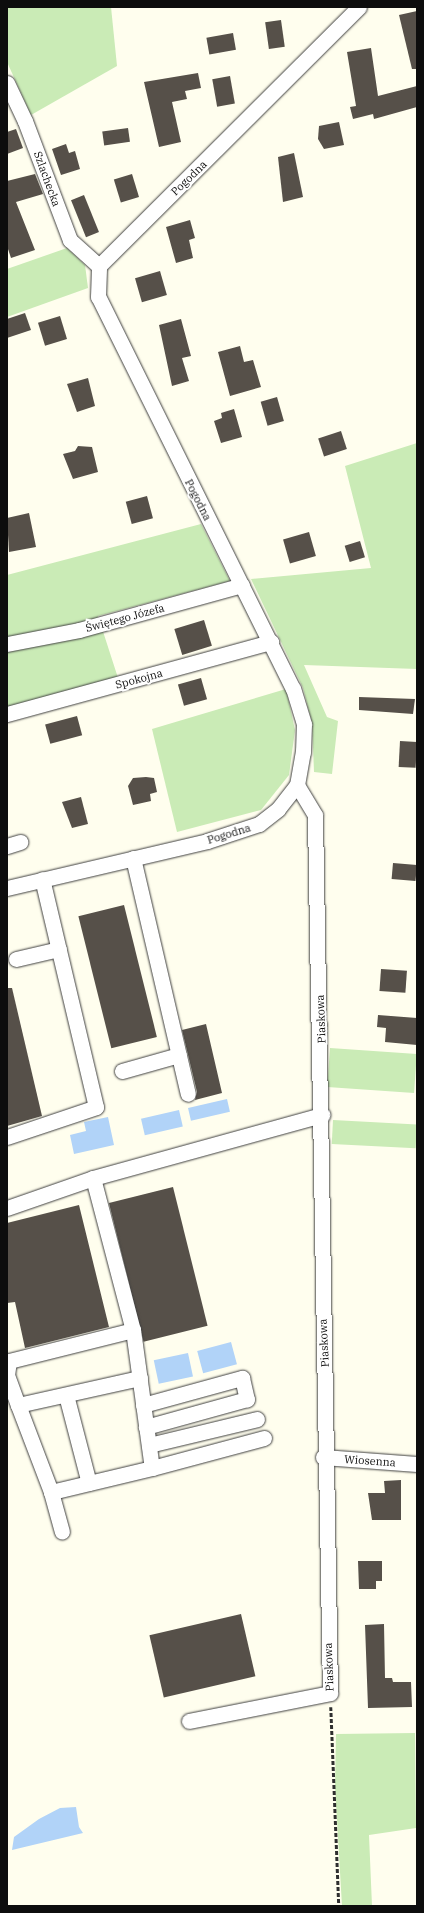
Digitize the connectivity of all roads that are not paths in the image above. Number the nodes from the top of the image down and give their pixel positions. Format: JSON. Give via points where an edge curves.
{"nodes":[{"id":1,"x":359,"y":7,"type":"edge"},
{"id":2,"x":7,"y":83,"type":"edge"},
{"id":3,"x":99,"y":266,"type":"junction"},
{"id":4,"x":242,"y":585,"type":"junction"},
{"id":5,"x":271,"y":642,"type":"junction"},
{"id":6,"x":7,"y":644,"type":"edge"},
{"id":7,"x":7,"y":714,"type":"edge"},
{"id":8,"x":297,"y":785,"type":"junction"},
{"id":9,"x":133,"y":858,"type":"junction"},
{"id":10,"x":42,"y":879,"type":"junction"},
{"id":11,"x":7,"y":888,"type":"edge"},
{"id":12,"x":59,"y":949,"type":"junction"},
{"id":13,"x":16,"y":959,"type":"dead end"},
{"id":14,"x":179,"y":1055,"type":"junction"},
{"id":15,"x":122,"y":1071,"type":"dead end"},
{"id":16,"x":188,"y":1094,"type":"dead end"},
{"id":17,"x":322,"y":1115,"type":"junction"},
{"id":18,"x":7,"y":1137,"type":"edge"},
{"id":19,"x":92,"y":1178,"type":"junction"},
{"id":20,"x":7,"y":1208,"type":"edge"},
{"id":21,"x":133,"y":1330,"type":"junction"},
{"id":22,"x":7,"y":1375,"type":"edge"},
{"id":23,"x":140,"y":1378,"type":"junction"},
{"id":24,"x":66,"y":1394,"type":"junction"},
{"id":25,"x":18,"y":1405,"type":"junction"},
{"id":26,"x":143,"y":1405,"type":"junction"},
{"id":27,"x":257,"y":1419,"type":"dead end"},
{"id":28,"x":146,"y":1427,"type":"junction"},
{"id":29,"x":264,"y":1438,"type":"dead end"},
{"id":30,"x":149,"y":1445,"type":"junction"},
{"id":31,"x":323,"y":1457,"type":"junction"},
{"id":32,"x":417,"y":1464,"type":"edge"},
{"id":33,"x":152,"y":1468,"type":"junction"},
{"id":34,"x":89,"y":1483,"type":"junction"},
{"id":35,"x":51,"y":1492,"type":"junction"},
{"id":36,"x":62,"y":1532,"type":"dead end"},
{"id":37,"x":189,"y":1721,"type":"dead end"}],
"edges":[{"from":1,"to":3,"type":"street","name":"Pogodna"},
{"from":2,"to":3,"type":"street","name":"Szlachecka","via":[[25,121],[70,240]]},
{"from":3,"to":4,"type":"street","name":"Pogodna","via":[[98,297]]},
{"from":4,"to":5,"type":"street","name":"Pogodna"},
{"from":4,"to":6,"type":"street","name":"Świętego Józefa","via":[[79,630]]},
{"from":5,"to":7,"type":"street","name":"Spokojna"},
{"from":5,"to":8,"type":"street","name":"Pogodna","via":[[293,689],[304,724],[304,752]]},
{"from":8,"to":9,"type":"street","name":"Pogodna","via":[[278,809],[259,824],[207,841]]},
{"from":8,"to":17,"type":"street","name":"Piaskowa","via":[[315,815]]},
{"from":9,"to":10,"type":"street","name":"Pogodna"},
{"from":9,"to":14,"type":"street"},
{"from":10,"to":11,"type":"street","name":"Pogodna"},
{"from":10,"to":12,"type":"street"},
{"from":12,"to":13,"type":"street"},
{"from":12,"to":18,"type":"street","via":[[96,1107]]},
{"from":14,"to":15,"type":"street"},
{"from":14,"to":16,"type":"street"},
{"from":17,"to":19,"type":"street"},
{"from":17,"to":31,"type":"street","name":"Piaskowa"},
{"from":19,"to":20,"type":"street"},
{"from":19,"to":21,"type":"street"},
{"from":21,"to":22,"type":"street","via":[[9,1362]]},
{"from":21,"to":23,"type":"street"},
{"from":22,"to":25,"type":"street"},
{"from":23,"to":24,"type":"street"},
{"from":23,"to":26,"type":"street"},
{"from":24,"to":25,"type":"street"},
{"from":24,"to":34,"type":"street"},
{"from":25,"to":35,"type":"street"},
{"from":26,"to":28,"type":"street"},
{"from":26,"to":28,"type":"street","via":[[242,1378],[247,1399]]},
{"from":27,"to":30,"type":"street"},
{"from":28,"to":30,"type":"street"},
{"from":29,"to":33,"type":"street"},
{"from":30,"to":33,"type":"street"},
{"from":31,"to":32,"type":"street","name":"Wiosenna"},
{"from":31,"to":37,"type":"street","name":"Piaskowa","via":[[330,1693]]},
{"from":33,"to":34,"type":"street"},
{"from":34,"to":35,"type":"street"},
{"from":35,"to":36,"type":"street"}]}
